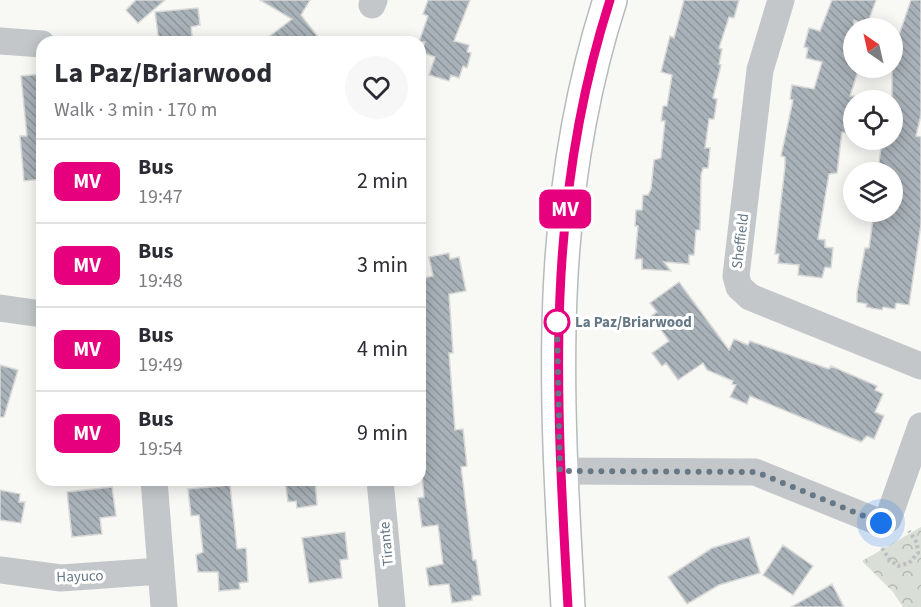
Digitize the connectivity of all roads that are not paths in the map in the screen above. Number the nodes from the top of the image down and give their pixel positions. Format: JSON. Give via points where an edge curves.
{"nodes":[{"id":1,"x":610,"y":0,"type":"edge"},
{"id":2,"x":781,"y":0,"type":"edge"},
{"id":3,"x":0,"y":41,"type":"edge"},
{"id":4,"x":36,"y":44,"type":"edge"},
{"id":5,"x":0,"y":308,"type":"edge"},
{"id":6,"x":36,"y":314,"type":"edge"},
{"id":7,"x":921,"y":366,"type":"edge"},
{"id":8,"x":921,"y":426,"type":"edge"},
{"id":9,"x":560,"y":471,"type":"junction"},
{"id":10,"x":154,"y":486,"type":"edge"},
{"id":11,"x":381,"y":486,"type":"edge"},
{"id":12,"x":0,"y":570,"type":"edge"},
{"id":13,"x":161,"y":571,"type":"junction"},
{"id":14,"x":164,"y":607,"type":"edge"},
{"id":15,"x":392,"y":607,"type":"edge"},
{"id":16,"x":568,"y":607,"type":"edge"}],
"edges":[{"from":1,"to":9,"type":"main road","via":[[580,115],[564,220],[557,320]]},
{"from":2,"to":7,"type":"street","name":"Sheffield","via":[[760,70],[736,276],[739,287],[750,297]]},
{"from":3,"to":4,"type":"street"},
{"from":5,"to":6,"type":"street"},
{"from":8,"to":9,"type":"street","via":[[899,525],[881,523],[756,472]]},
{"from":9,"to":16,"type":"main road"},
{"from":10,"to":13,"type":"street"},
{"from":11,"to":15,"type":"street","name":"Tirante"},
{"from":12,"to":13,"type":"street","name":"Hayuco","via":[[61,578]]},
{"from":13,"to":14,"type":"street"}]}
